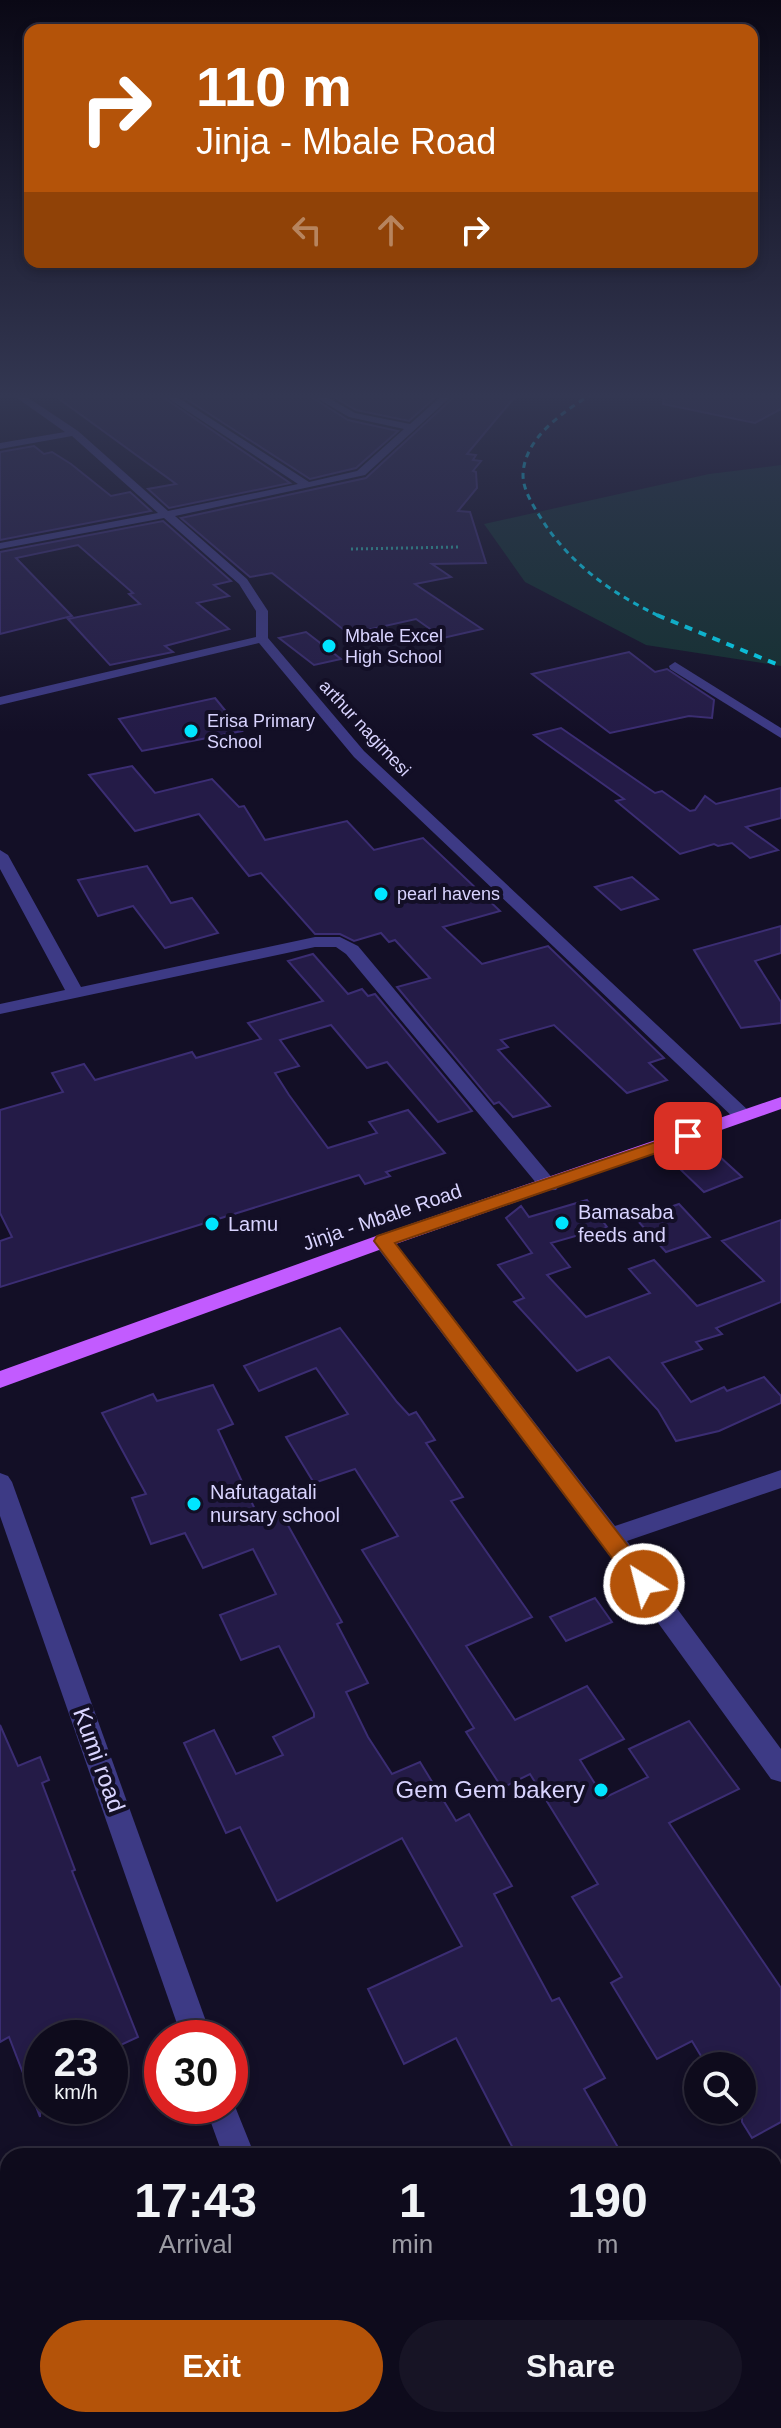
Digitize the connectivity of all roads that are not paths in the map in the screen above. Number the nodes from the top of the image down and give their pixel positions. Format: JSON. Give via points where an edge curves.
{"nodes":[{"id":1,"x":159,"y":506,"type":"edge"},
{"id":2,"x":206,"y":506,"type":"edge"},
{"id":3,"x":168,"y":514,"type":"junction"},
{"id":4,"x":0,"y":546,"type":"edge"},
{"id":5,"x":262,"y":639,"type":"junction"},
{"id":6,"x":675,"y":666,"type":"dead end"},
{"id":7,"x":0,"y":701,"type":"edge"},
{"id":8,"x":781,"y":734,"type":"edge"},
{"id":9,"x":0,"y":855,"type":"edge"},
{"id":10,"x":76,"y":994,"type":"junction"},
{"id":11,"x":0,"y":1009,"type":"edge"},
{"id":12,"x":781,"y":1103,"type":"edge"},
{"id":13,"x":743,"y":1116,"type":"junction"},
{"id":14,"x":549,"y":1186,"type":"junction"},
{"id":15,"x":383,"y":1241,"type":"junction"},
{"id":16,"x":0,"y":1380,"type":"edge"},
{"id":17,"x":781,"y":1479,"type":"edge"},
{"id":18,"x":0,"y":1482,"type":"edge"},
{"id":19,"x":610,"y":1537,"type":"junction"},
{"id":20,"x":781,"y":1770,"type":"edge"},
{"id":21,"x":191,"y":2020,"type":"edge"},
{"id":22,"x":227,"y":2124,"type":"edge"},
{"id":23,"x":236,"y":2148,"type":"edge"}],
"edges":[{"from":1,"to":3,"type":"street"},
{"from":2,"to":3,"type":"street"},
{"from":3,"to":4,"type":"street"},
{"from":3,"to":5,"type":"street","via":[[243,582],[262,611]]},
{"from":5,"to":7,"type":"street"},
{"from":5,"to":13,"type":"street","name":"arthur nagimesi","via":[[359,754]]},
{"from":6,"to":8,"type":"street"},
{"from":9,"to":10,"type":"street"},
{"from":10,"to":11,"type":"street"},
{"from":10,"to":14,"type":"street","via":[[315,942],[340,942]]},
{"from":12,"to":13,"type":"main road","name":"Jinja - Mbale Road"},
{"from":13,"to":14,"type":"main road","name":"Jinja - Mbale Road"},
{"from":14,"to":15,"type":"main road","name":"Jinja - Mbale Road"},
{"from":15,"to":16,"type":"main road","name":"Jinja - Mbale Road"},
{"from":15,"to":19,"type":"street"},
{"from":17,"to":19,"type":"street"},
{"from":18,"to":21,"type":"street","name":"Kumi road"},
{"from":19,"to":20,"type":"street"},
{"from":22,"to":23,"type":"street"}]}
